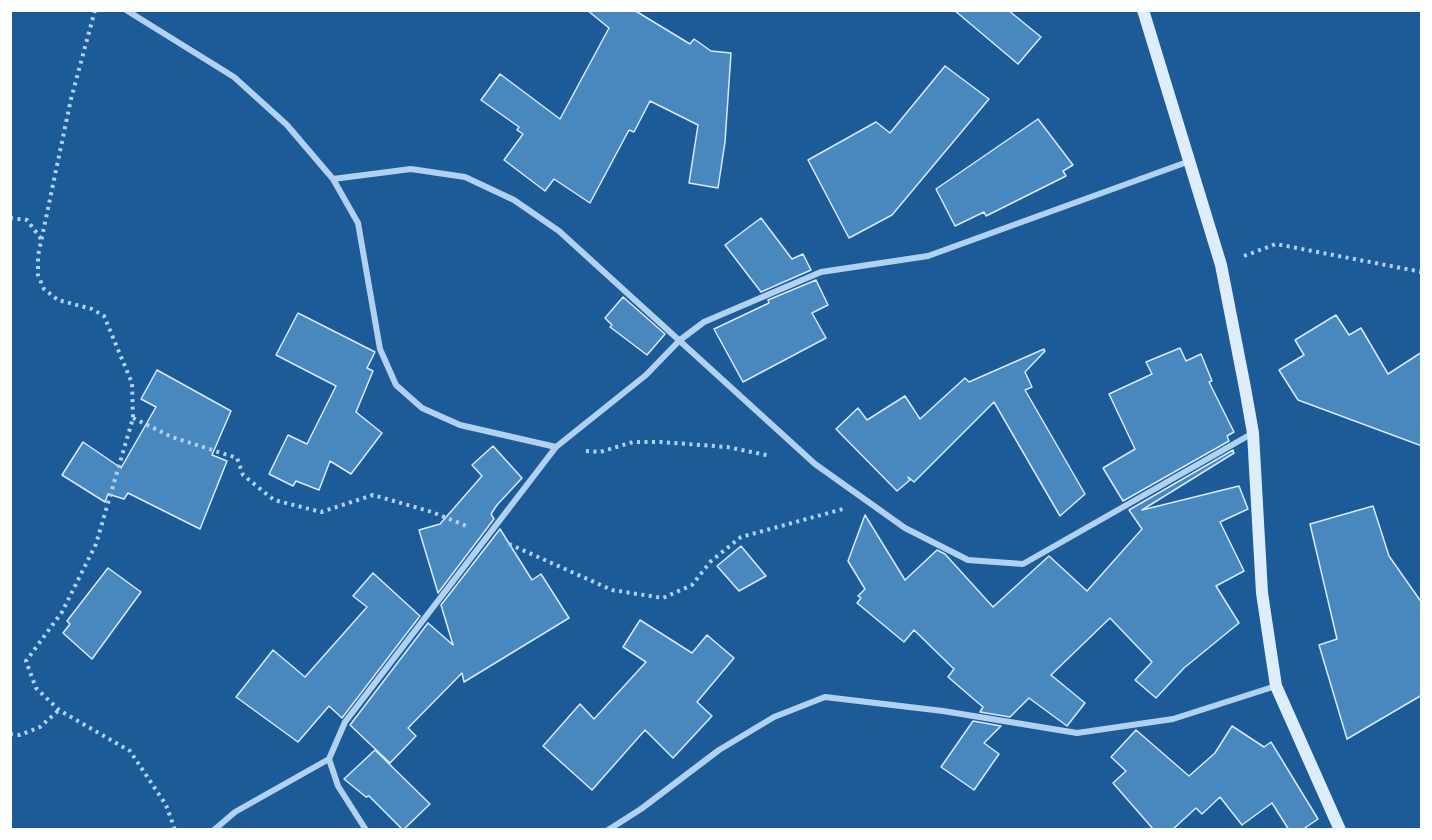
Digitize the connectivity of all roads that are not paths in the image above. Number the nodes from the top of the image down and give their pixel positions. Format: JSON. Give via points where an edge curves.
{"nodes":[{"id":1,"x":126,"y":10,"type":"edge"},
{"id":2,"x":1143,"y":10,"type":"edge"},
{"id":3,"x":1190,"y":160,"type":"junction"},
{"id":4,"x":333,"y":179,"type":"junction"},
{"id":5,"x":680,"y":340,"type":"junction"},
{"id":6,"x":1253,"y":433,"type":"junction"},
{"id":7,"x":556,"y":447,"type":"junction"},
{"id":8,"x":1276,"y":686,"type":"junction"},
{"id":9,"x":329,"y":759,"type":"junction"},
{"id":10,"x":214,"y":830,"type":"edge"},
{"id":11,"x":366,"y":830,"type":"edge"},
{"id":12,"x":608,"y":830,"type":"edge"},
{"id":13,"x":1340,"y":830,"type":"edge"}],
"edges":[{"from":1,"to":4,"type":"street","via":[[234,77],[287,125]]},
{"from":2,"to":3,"type":"street"},
{"from":3,"to":5,"type":"street","via":[[928,256],[821,272],[704,322]]},
{"from":3,"to":6,"type":"street","via":[[1221,265]]},
{"from":4,"to":5,"type":"street","via":[[411,169],[465,177],[514,200],[559,231]]},
{"from":4,"to":7,"type":"street","via":[[358,223],[380,350],[396,385],[422,408],[460,425]]},
{"from":5,"to":6,"type":"street","via":[[815,464],[905,528],[968,560],[1023,564]]},
{"from":5,"to":7,"type":"street","via":[[646,375]]},
{"from":6,"to":8,"type":"street","via":[[1262,593]]},
{"from":7,"to":9,"type":"street","via":[[345,722]]},
{"from":8,"to":12,"type":"street","via":[[1173,719],[1077,733],[825,697],[774,717],[719,750]]},
{"from":8,"to":13,"type":"street"},
{"from":9,"to":10,"type":"street","via":[[235,812]]},
{"from":9,"to":11,"type":"street","via":[[338,786]]}]}
